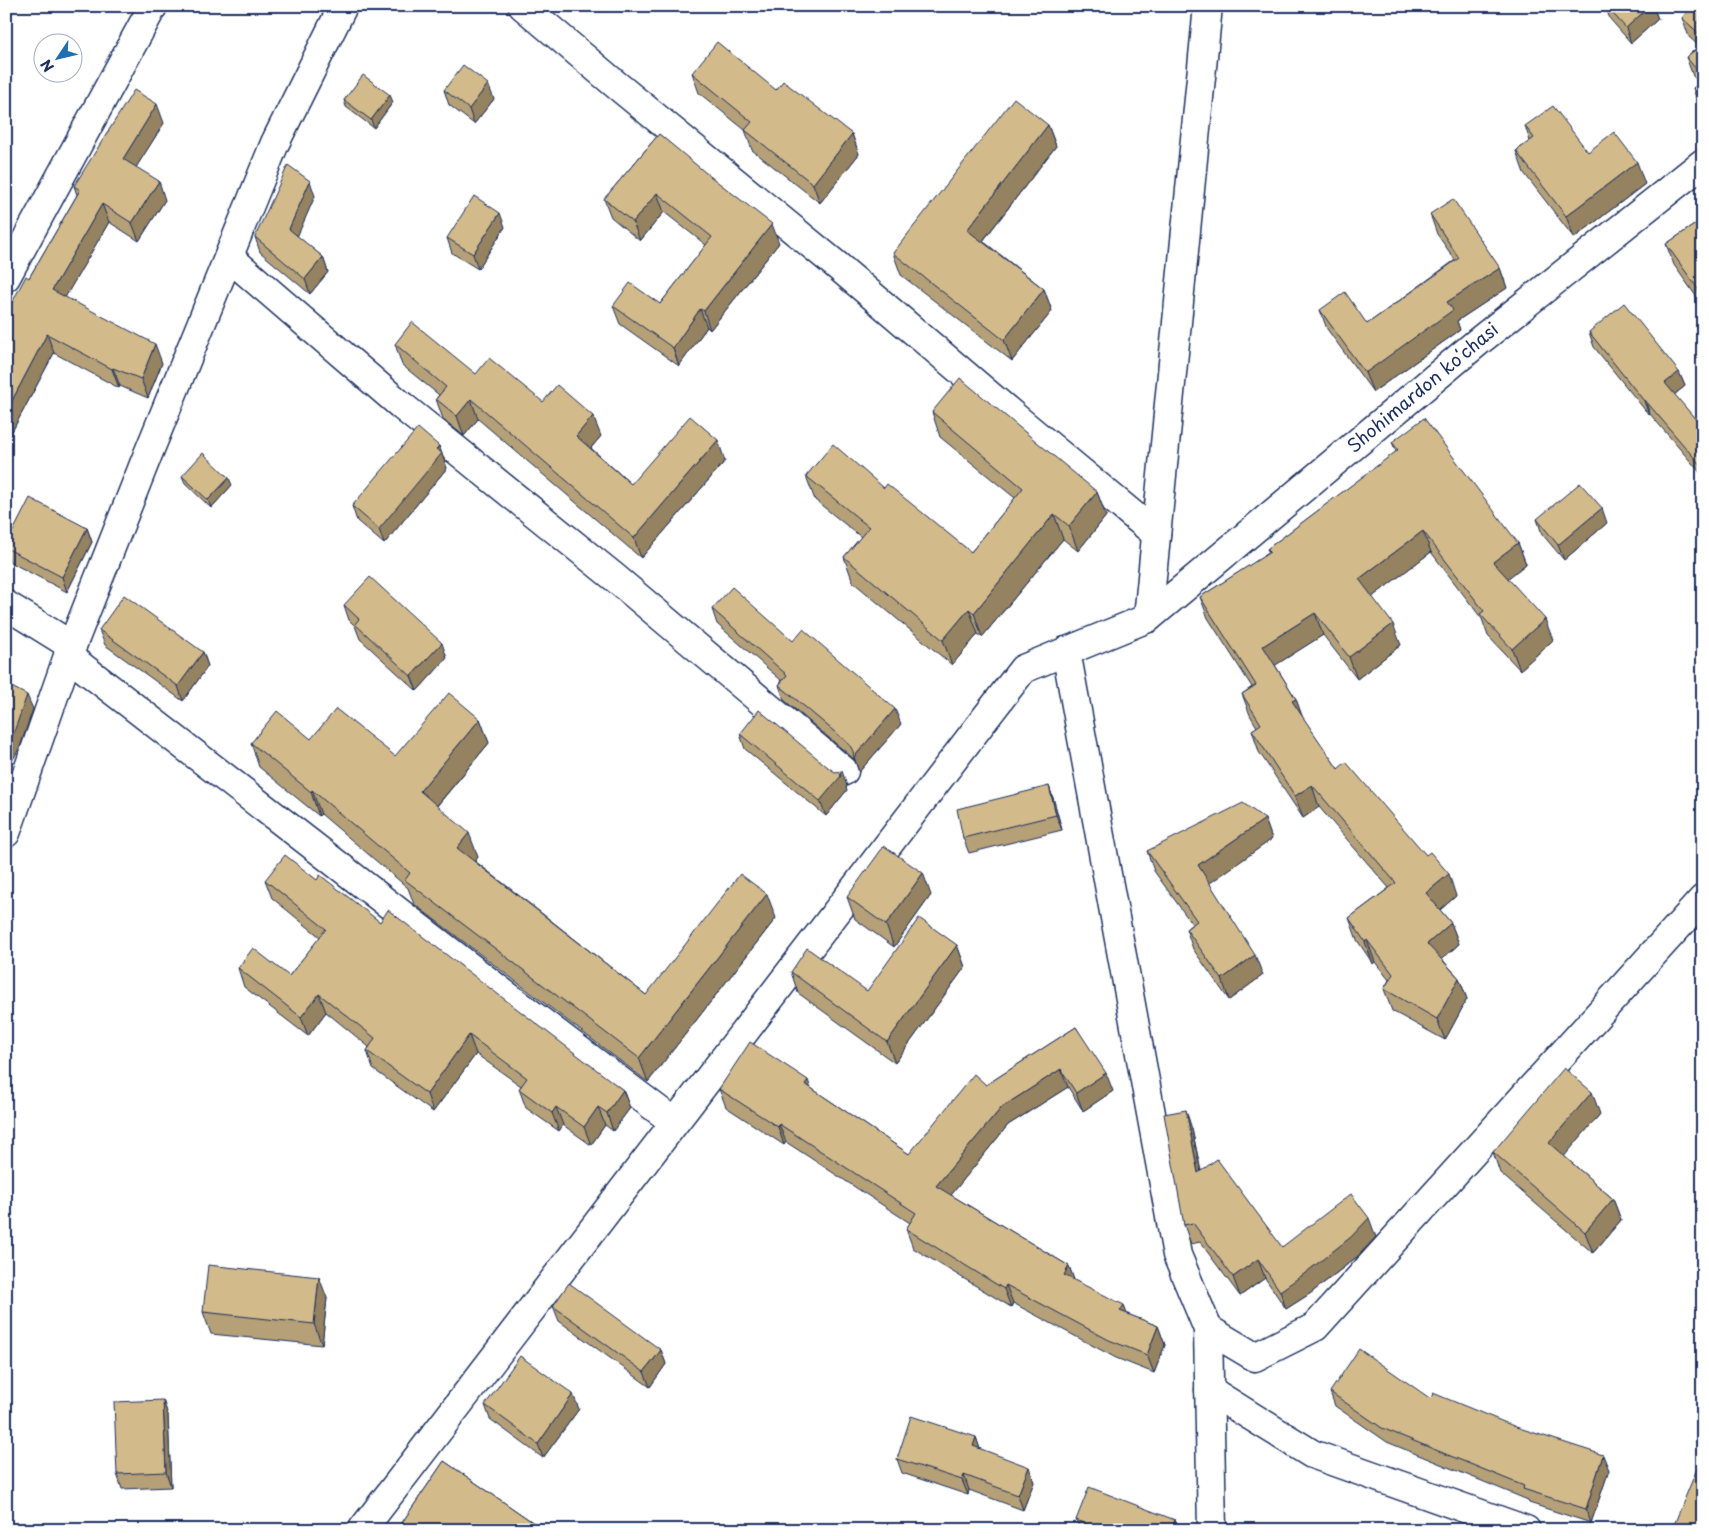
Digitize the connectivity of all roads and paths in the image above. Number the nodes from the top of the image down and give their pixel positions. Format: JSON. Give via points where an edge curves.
{"nodes":[{"id":1,"x":153,"y":6,"type":"edge"},
{"id":2,"x":343,"y":6,"type":"edge"},
{"id":3,"x":523,"y":6,"type":"edge"},
{"id":4,"x":1208,"y":6,"type":"edge"},
{"id":5,"x":1703,"y":163,"type":"edge"},
{"id":6,"x":229,"y":257,"type":"junction"},
{"id":7,"x":6,"y":277,"type":"edge"},
{"id":8,"x":1156,"y":534,"type":"junction"},
{"id":9,"x":6,"y":605,"type":"edge"},
{"id":10,"x":1148,"y":618,"type":"junction"},
{"id":11,"x":70,"y":651,"type":"junction"},
{"id":12,"x":1066,"y":651,"type":"junction"},
{"id":13,"x":844,"y":771,"type":"edge"},
{"id":14,"x":6,"y":833,"type":"edge"},
{"id":15,"x":1703,"y":899,"type":"edge"},
{"id":16,"x":674,"y":1122,"type":"junction"},
{"id":17,"x":1208,"y":1329,"type":"junction"},
{"id":18,"x":1209,"y":1390,"type":"junction"},
{"id":19,"x":362,"y":1530,"type":"edge"},
{"id":20,"x":1212,"y":1530,"type":"edge"},
{"id":21,"x":1526,"y":1530,"type":"edge"}],
"edges":[{"from":1,"to":7,"type":"street"},
{"from":2,"to":6,"type":"street","via":[[276,144]]},
{"from":3,"to":8,"type":"street"},
{"from":4,"to":8,"type":"street"},
{"from":5,"to":10,"type":"street","name":"Shohimardon koʻchasi","via":[[1479,341]]},
{"from":6,"to":11,"type":"street"},
{"from":6,"to":13,"type":"street","via":[[402,406],[614,577]]},
{"from":8,"to":10,"type":"street"},
{"from":9,"to":11,"type":"street"},
{"from":10,"to":12,"type":"street","name":"Shohimardon koʻchasi"},
{"from":11,"to":14,"type":"street"},
{"from":11,"to":16,"type":"street","via":[[509,998]]},
{"from":12,"to":16,"type":"street","name":"Shohimardon koʻchasi","via":[[1023,669]]},
{"from":12,"to":17,"type":"street","via":[[1177,1255]]},
{"from":15,"to":17,"type":"street","via":[[1315,1327],[1255,1357]]},
{"from":16,"to":19,"type":"street","name":"Shohimardon koʻchasi"},
{"from":17,"to":18,"type":"street"},
{"from":18,"to":20,"type":"street"},
{"from":18,"to":21,"type":"street","via":[[1312,1454]]}]}
